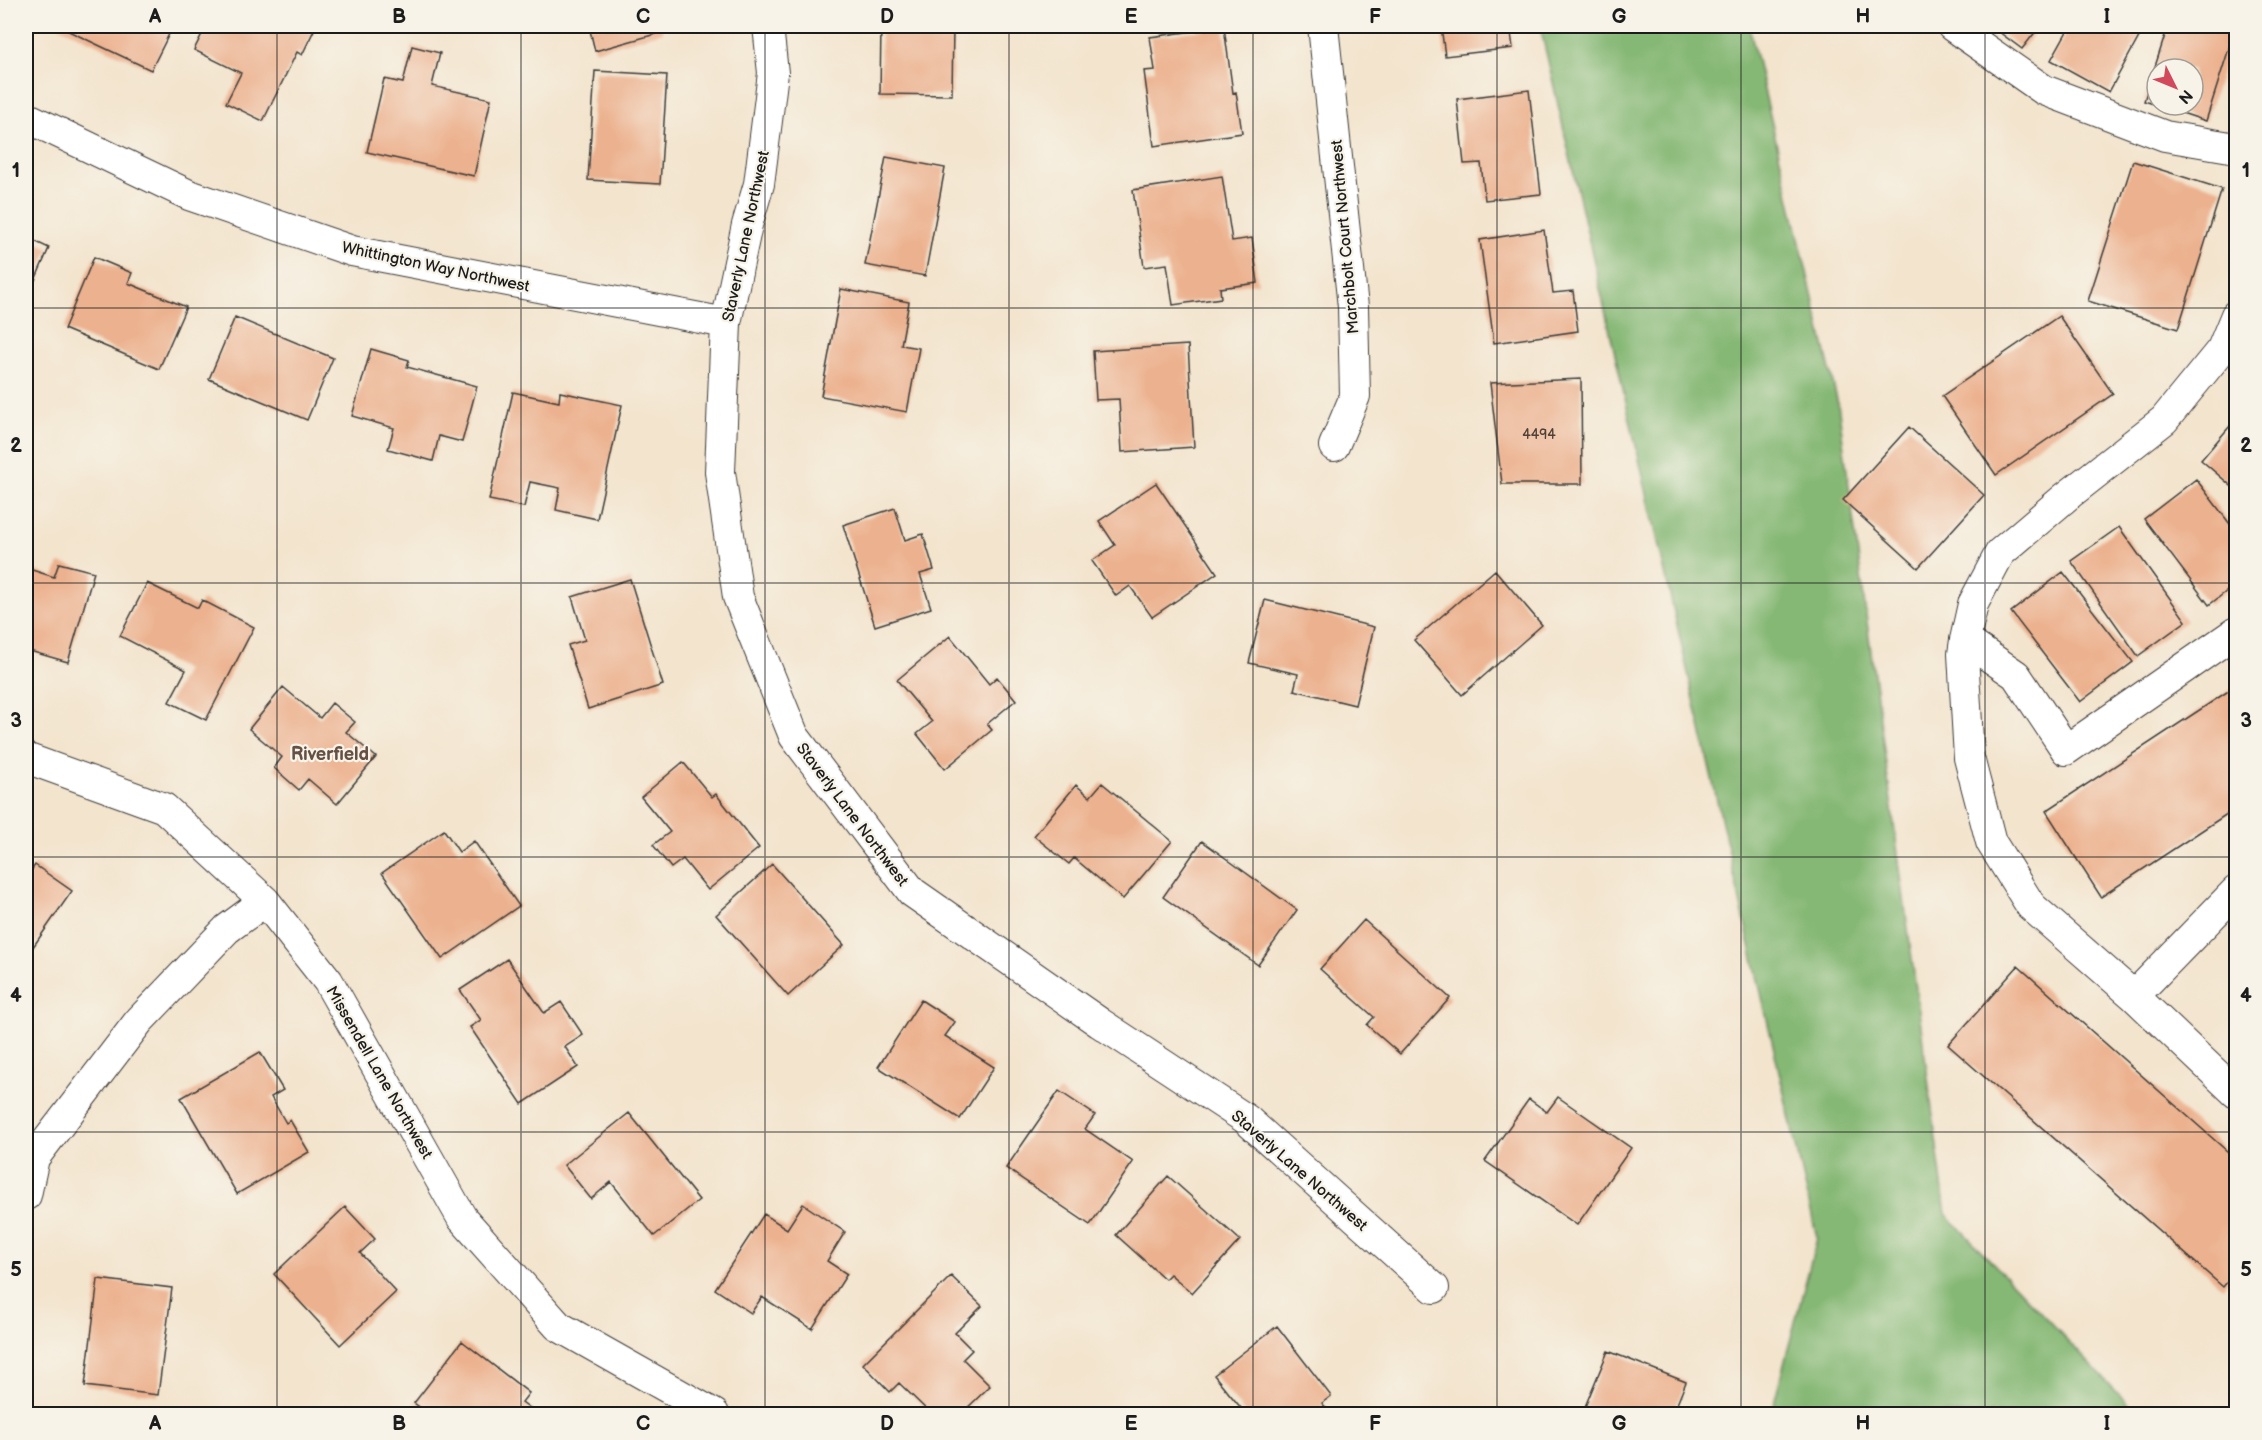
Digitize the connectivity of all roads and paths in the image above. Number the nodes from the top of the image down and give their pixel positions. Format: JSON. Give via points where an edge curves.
{"nodes":[{"id":1,"x":768,"y":26,"type":"edge"},
{"id":2,"x":1323,"y":26,"type":"edge"},
{"id":3,"x":1952,"y":26,"type":"edge"},
{"id":4,"x":26,"y":117,"type":"edge"},
{"id":5,"x":2236,"y":148,"type":"edge"},
{"id":6,"x":2236,"y":315,"type":"edge"},
{"id":7,"x":726,"y":323,"type":"junction"},
{"id":8,"x":1334,"y":446,"type":"dead end"},
{"id":9,"x":2236,"y":633,"type":"edge"},
{"id":10,"x":1965,"y":640,"type":"junction"},
{"id":11,"x":26,"y":758,"type":"edge"},
{"id":12,"x":2236,"y":891,"type":"edge"},
{"id":13,"x":265,"y":901,"type":"junction"},
{"id":14,"x":2134,"y":996,"type":"junction"},
{"id":15,"x":2236,"y":1093,"type":"edge"},
{"id":16,"x":26,"y":1195,"type":"edge"},
{"id":17,"x":1434,"y":1288,"type":"dead end"},
{"id":18,"x":714,"y":1414,"type":"edge"}],
"edges":[{"from":1,"to":7,"type":"street","name":"Staverly Lane Northwest","via":[[773,73],[759,184]]},
{"from":2,"to":8,"type":"street","name":"Marchbolt Court Northwest","via":[[1353,307],[1355,396]]},
{"from":3,"to":5,"type":"street","via":[[2044,90],[2165,136]]},
{"from":4,"to":7,"type":"street","name":"Whittington Way Northwest","via":[[189,195],[352,251]]},
{"from":6,"to":10,"type":"street","via":[[2222,349],[2164,420],[2000,554],[1973,604]]},
{"from":7,"to":17,"type":"street","name":"Staverly Lane Northwest","via":[[720,472],[738,597],[794,736],[912,892],[1246,1119]]},
{"from":9,"to":10,"type":"street","via":[[2066,750],[2016,675]]},
{"from":10,"to":14,"type":"street","via":[[1970,758],[1991,842],[2031,906]]},
{"from":11,"to":13,"type":"street","name":"Missendell Lane Northwest","via":[[164,808]]},
{"from":12,"to":14,"type":"street"},
{"from":13,"to":16,"type":"street","via":[[227,929],[139,1021],[34,1158]]},
{"from":13,"to":18,"type":"street","name":"Missendell Lane Northwest","via":[[328,981],[462,1218],[558,1326]]},
{"from":14,"to":15,"type":"street"}]}
